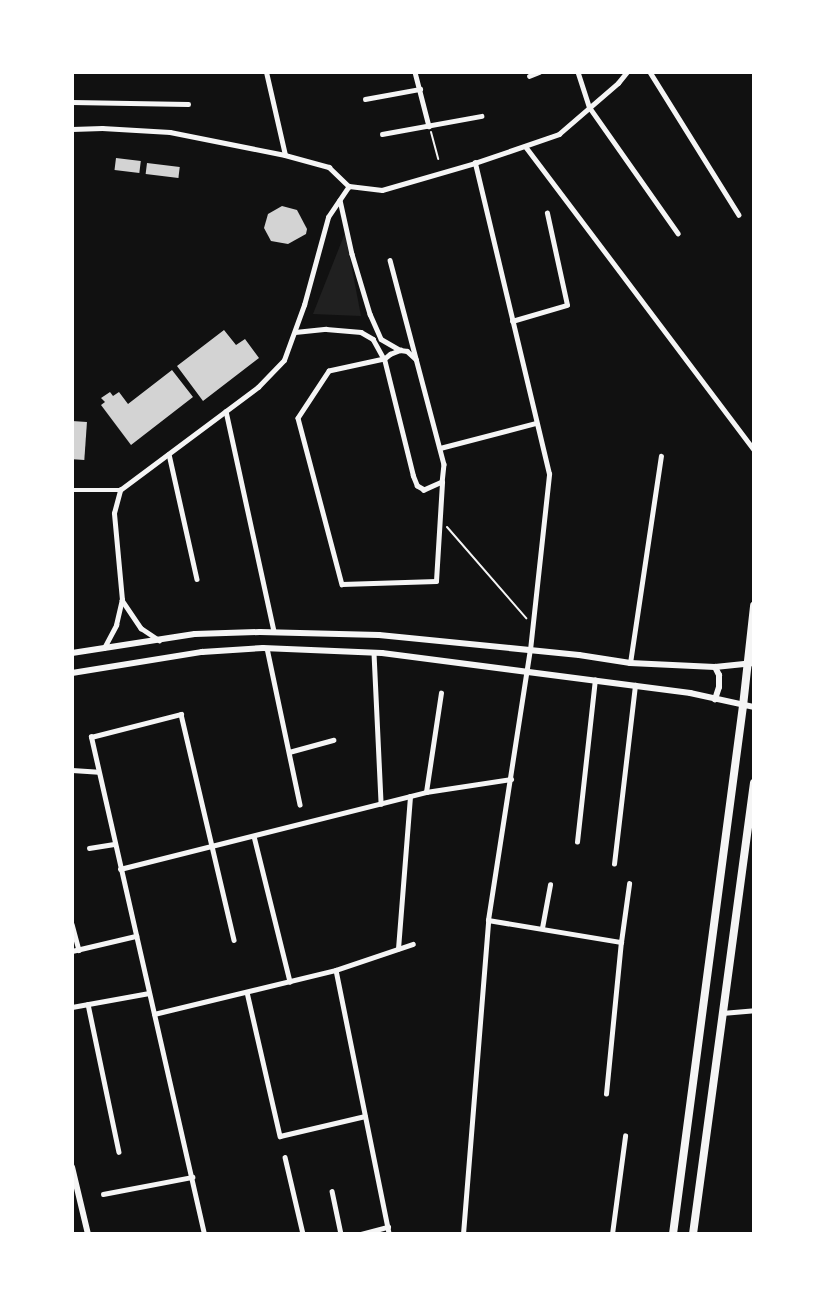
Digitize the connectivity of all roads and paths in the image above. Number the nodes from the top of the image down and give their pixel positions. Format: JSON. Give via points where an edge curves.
{"nodes":[{"id":1,"x":266,"y":72,"type":"edge"},
{"id":2,"x":416,"y":72,"type":"edge"},
{"id":3,"x":539,"y":72,"type":"edge"},
{"id":4,"x":578,"y":72,"type":"edge"},
{"id":5,"x":627,"y":72,"type":"edge"},
{"id":6,"x":650,"y":72,"type":"edge"},
{"id":7,"x":529,"y":76,"type":"dead end"},
{"id":8,"x":420,"y":89,"type":"junction"},
{"id":9,"x":365,"y":99,"type":"dead end"},
{"id":10,"x":72,"y":102,"type":"edge"},
{"id":11,"x":188,"y":104,"type":"dead end"},
{"id":12,"x":590,"y":108,"type":"junction"},
{"id":13,"x":481,"y":116,"type":"dead end"},
{"id":14,"x":429,"y":126,"type":"junction"},
{"id":15,"x":72,"y":129,"type":"edge"},
{"id":16,"x":382,"y":134,"type":"dead end"},
{"id":17,"x":526,"y":146,"type":"junction"},
{"id":18,"x":285,"y":155,"type":"junction"},
{"id":19,"x":438,"y":159,"type":"dead end"},
{"id":20,"x":475,"y":163,"type":"junction"},
{"id":21,"x":350,"y":186,"type":"junction"},
{"id":22,"x":340,"y":200,"type":"junction"},
{"id":23,"x":547,"y":213,"type":"dead end"},
{"id":24,"x":739,"y":215,"type":"dead end"},
{"id":25,"x":678,"y":233,"type":"dead end"},
{"id":26,"x":390,"y":260,"type":"dead end"},
{"id":27,"x":512,"y":321,"type":"junction"},
{"id":28,"x":295,"y":332,"type":"junction"},
{"id":29,"x":400,"y":350,"type":"junction"},
{"id":30,"x":384,"y":359,"type":"junction"},
{"id":31,"x":416,"y":359,"type":"junction"},
{"id":32,"x":226,"y":411,"type":"junction"},
{"id":33,"x":536,"y":423,"type":"junction"},
{"id":34,"x":440,"y":448,"type":"junction"},
{"id":35,"x":754,"y":450,"type":"edge"},
{"id":36,"x":169,"y":454,"type":"junction"},
{"id":37,"x":661,"y":456,"type":"dead end"},
{"id":38,"x":442,"y":482,"type":"junction"},
{"id":39,"x":72,"y":490,"type":"edge"},
{"id":40,"x":120,"y":490,"type":"junction"},
{"id":41,"x":439,"y":518,"type":"junction"},
{"id":42,"x":197,"y":579,"type":"dead end"},
{"id":43,"x":122,"y":600,"type":"junction"},
{"id":44,"x":754,"y":606,"type":"edge"},
{"id":45,"x":533,"y":626,"type":"junction"},
{"id":46,"x":274,"y":632,"type":"junction"},
{"id":47,"x":159,"y":640,"type":"junction"},
{"id":48,"x":104,"y":648,"type":"junction"},
{"id":49,"x":267,"y":648,"type":"junction"},
{"id":50,"x":530,"y":650,"type":"junction"},
{"id":51,"x":72,"y":653,"type":"edge"},
{"id":52,"x":374,"y":653,"type":"junction"},
{"id":53,"x":630,"y":663,"type":"junction"},
{"id":54,"x":751,"y":663,"type":"edge"},
{"id":55,"x":715,"y":667,"type":"junction"},
{"id":56,"x":526,"y":671,"type":"junction"},
{"id":57,"x":72,"y":673,"type":"edge"},
{"id":58,"x":595,"y":680,"type":"junction"},
{"id":59,"x":635,"y":685,"type":"junction"},
{"id":60,"x":441,"y":693,"type":"dead end"},
{"id":61,"x":715,"y":699,"type":"junction"},
{"id":62,"x":743,"y":706,"type":"junction"},
{"id":63,"x":754,"y":707,"type":"edge"},
{"id":64,"x":333,"y":740,"type":"dead end"},
{"id":65,"x":289,"y":752,"type":"junction"},
{"id":66,"x":72,"y":770,"type":"edge"},
{"id":67,"x":98,"y":772,"type":"junction"},
{"id":68,"x":511,"y":778,"type":"junction"},
{"id":69,"x":754,"y":783,"type":"edge"},
{"id":70,"x":426,"y":792,"type":"junction"},
{"id":71,"x":410,"y":796,"type":"junction"},
{"id":72,"x":300,"y":804,"type":"dead end"},
{"id":73,"x":381,"y":804,"type":"junction"},
{"id":74,"x":254,"y":836,"type":"junction"},
{"id":75,"x":577,"y":842,"type":"dead end"},
{"id":76,"x":114,"y":844,"type":"junction"},
{"id":77,"x":212,"y":847,"type":"junction"},
{"id":78,"x":89,"y":848,"type":"dead end"},
{"id":79,"x":614,"y":864,"type":"dead end"},
{"id":80,"x":120,"y":869,"type":"junction"},
{"id":81,"x":550,"y":884,"type":"dead end"},
{"id":82,"x":629,"y":884,"type":"dead end"},
{"id":83,"x":488,"y":920,"type":"junction"},
{"id":84,"x":72,"y":924,"type":"edge"},
{"id":85,"x":542,"y":928,"type":"junction"},
{"id":86,"x":136,"y":936,"type":"junction"},
{"id":87,"x":234,"y":940,"type":"dead end"},
{"id":88,"x":621,"y":942,"type":"junction"},
{"id":89,"x":413,"y":944,"type":"dead end"},
{"id":90,"x":398,"y":949,"type":"junction"},
{"id":91,"x":78,"y":950,"type":"junction"},
{"id":92,"x":72,"y":951,"type":"edge"},
{"id":93,"x":336,"y":970,"type":"junction"},
{"id":94,"x":290,"y":982,"type":"junction"},
{"id":95,"x":247,"y":992,"type":"junction"},
{"id":96,"x":149,"y":993,"type":"junction"},
{"id":97,"x":88,"y":1004,"type":"junction"},
{"id":98,"x":72,"y":1007,"type":"edge"},
{"id":99,"x":754,"y":1010,"type":"edge"},
{"id":100,"x":722,"y":1013,"type":"junction"},
{"id":101,"x":154,"y":1014,"type":"junction"},
{"id":102,"x":606,"y":1094,"type":"dead end"},
{"id":103,"x":365,"y":1116,"type":"junction"},
{"id":104,"x":625,"y":1136,"type":"dead end"},
{"id":105,"x":119,"y":1152,"type":"dead end"},
{"id":106,"x":285,"y":1156,"type":"dead end"},
{"id":107,"x":72,"y":1166,"type":"edge"},
{"id":108,"x":192,"y":1177,"type":"junction"},
{"id":109,"x":332,"y":1191,"type":"dead end"},
{"id":110,"x":103,"y":1194,"type":"dead end"},
{"id":111,"x":388,"y":1227,"type":"junction"},
{"id":112,"x":88,"y":1234,"type":"edge"},
{"id":113,"x":204,"y":1234,"type":"edge"},
{"id":114,"x":303,"y":1234,"type":"edge"},
{"id":115,"x":341,"y":1234,"type":"edge"},
{"id":116,"x":361,"y":1234,"type":"edge"},
{"id":117,"x":389,"y":1234,"type":"edge"},
{"id":118,"x":463,"y":1234,"type":"edge"},
{"id":119,"x":612,"y":1234,"type":"edge"},
{"id":120,"x":673,"y":1234,"type":"edge"},
{"id":121,"x":693,"y":1234,"type":"edge"}],
"edges":[{"from":1,"to":18,"type":"street"},
{"from":2,"to":8,"type":"street"},
{"from":3,"to":7,"type":"street"},
{"from":4,"to":12,"type":"street"},
{"from":5,"to":12,"type":"street"},
{"from":6,"to":24,"type":"street"},
{"from":8,"to":9,"type":"street"},
{"from":8,"to":14,"type":"street"},
{"from":10,"to":11,"type":"street"},
{"from":12,"to":17,"type":"street","via":[[559,134]]},
{"from":12,"to":25,"type":"street"},
{"from":13,"to":14,"type":"street"},
{"from":14,"to":16,"type":"street"},
{"from":14,"to":19,"type":"path"},
{"from":15,"to":18,"type":"street","via":[[170,132]]},
{"from":17,"to":20,"type":"street"},
{"from":17,"to":35,"type":"street"},
{"from":18,"to":21,"type":"street","via":[[329,167]]},
{"from":20,"to":21,"type":"street","via":[[382,190]]},
{"from":20,"to":27,"type":"street"},
{"from":21,"to":22,"type":"street"},
{"from":22,"to":28,"type":"street","via":[[328,217]]},
{"from":22,"to":29,"type":"street","via":[[370,314],[381,339]]},
{"from":23,"to":27,"type":"street","via":[[567,305]]},
{"from":26,"to":31,"type":"street"},
{"from":27,"to":33,"type":"street"},
{"from":28,"to":30,"type":"street","via":[[326,328],[361,332],[373,339]]},
{"from":28,"to":32,"type":"street","via":[[284,360]]},
{"from":29,"to":30,"type":"street"},
{"from":29,"to":31,"type":"street"},
{"from":30,"to":38,"type":"street","via":[[417,486],[424,490]]},
{"from":30,"to":41,"type":"street","via":[[329,371],[298,418],[342,584],[436,581]]},
{"from":31,"to":34,"type":"street"},
{"from":32,"to":36,"type":"street"},
{"from":32,"to":46,"type":"street"},
{"from":33,"to":34,"type":"street"},
{"from":33,"to":45,"type":"street","via":[[549,474]]},
{"from":34,"to":38,"type":"street","via":[[444,464]]},
{"from":36,"to":40,"type":"street"},
{"from":36,"to":42,"type":"street"},
{"from":37,"to":53,"type":"street"},
{"from":38,"to":41,"type":"street"},
{"from":39,"to":40,"type":"street"},
{"from":40,"to":43,"type":"street","via":[[114,513]]},
{"from":41,"to":45,"type":"path"},
{"from":43,"to":47,"type":"street","via":[[141,628]]},
{"from":43,"to":48,"type":"street","via":[[116,625]]},
{"from":44,"to":54,"type":"highway"},
{"from":45,"to":50,"type":"street"},
{"from":46,"to":47,"type":"main road","via":[[195,634]]},
{"from":46,"to":50,"type":"main road","via":[[379,635]]},
{"from":47,"to":48,"type":"main road"},
{"from":48,"to":51,"type":"main road"},
{"from":49,"to":52,"type":"main road"},
{"from":49,"to":57,"type":"main road","via":[[202,652]]},
{"from":49,"to":65,"type":"street"},
{"from":50,"to":53,"type":"main road"},
{"from":50,"to":56,"type":"street"},
{"from":52,"to":56,"type":"main road"},
{"from":52,"to":73,"type":"street"},
{"from":53,"to":55,"type":"main road"},
{"from":54,"to":55,"type":"main road"},
{"from":54,"to":62,"type":"highway"},
{"from":55,"to":61,"type":"main road","via":[[720,687]]},
{"from":56,"to":58,"type":"main road"},
{"from":56,"to":68,"type":"street"},
{"from":58,"to":59,"type":"main road"},
{"from":58,"to":75,"type":"street"},
{"from":59,"to":61,"type":"main road"},
{"from":59,"to":79,"type":"street"},
{"from":60,"to":70,"type":"street"},
{"from":61,"to":62,"type":"main road"},
{"from":62,"to":63,"type":"main road"},
{"from":62,"to":120,"type":"highway"},
{"from":64,"to":65,"type":"street"},
{"from":65,"to":72,"type":"street"},
{"from":66,"to":67,"type":"street"},
{"from":67,"to":76,"type":"street"},
{"from":67,"to":77,"type":"street","via":[[91,737],[181,714]]},
{"from":68,"to":70,"type":"street"},
{"from":68,"to":83,"type":"street"},
{"from":69,"to":100,"type":"highway"},
{"from":70,"to":71,"type":"street"},
{"from":71,"to":73,"type":"street"},
{"from":71,"to":90,"type":"street"},
{"from":73,"to":74,"type":"street"},
{"from":74,"to":77,"type":"street"},
{"from":74,"to":94,"type":"street"},
{"from":76,"to":78,"type":"street"},
{"from":76,"to":80,"type":"street"},
{"from":77,"to":80,"type":"street"},
{"from":77,"to":87,"type":"street"},
{"from":80,"to":86,"type":"street"},
{"from":81,"to":85,"type":"street"},
{"from":82,"to":88,"type":"street"},
{"from":83,"to":85,"type":"street"},
{"from":83,"to":118,"type":"street"},
{"from":84,"to":91,"type":"street"},
{"from":85,"to":88,"type":"street"},
{"from":86,"to":91,"type":"street"},
{"from":86,"to":96,"type":"street"},
{"from":88,"to":102,"type":"street"},
{"from":89,"to":90,"type":"street"},
{"from":90,"to":93,"type":"street"},
{"from":91,"to":92,"type":"street"},
{"from":93,"to":94,"type":"street"},
{"from":93,"to":103,"type":"street"},
{"from":94,"to":95,"type":"street"},
{"from":95,"to":101,"type":"street"},
{"from":95,"to":103,"type":"street","via":[[280,1136]]},
{"from":96,"to":97,"type":"street"},
{"from":96,"to":101,"type":"street"},
{"from":97,"to":98,"type":"street"},
{"from":97,"to":105,"type":"street"},
{"from":99,"to":100,"type":"street"},
{"from":100,"to":121,"type":"highway"},
{"from":101,"to":108,"type":"street"},
{"from":103,"to":111,"type":"street"},
{"from":104,"to":119,"type":"street"},
{"from":106,"to":114,"type":"street"},
{"from":107,"to":112,"type":"main road"},
{"from":108,"to":110,"type":"street"},
{"from":108,"to":113,"type":"street"},
{"from":109,"to":115,"type":"street"},
{"from":111,"to":116,"type":"street"},
{"from":111,"to":117,"type":"street"}]}
